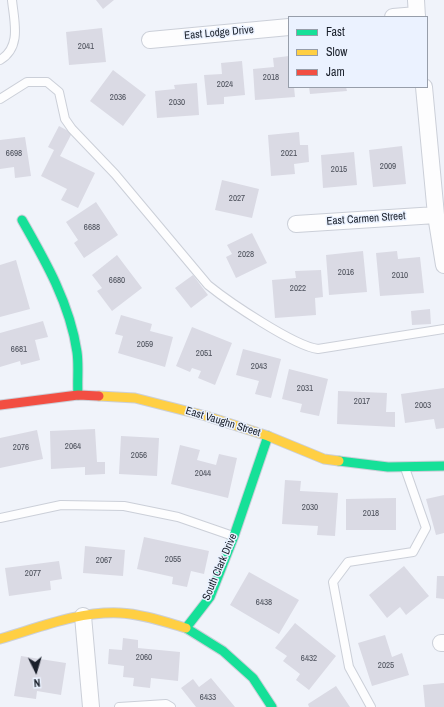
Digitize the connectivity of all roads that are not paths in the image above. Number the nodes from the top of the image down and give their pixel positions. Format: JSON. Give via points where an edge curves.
{"nodes":[{"id":1,"x":12,"y":0,"type":"edge"},
{"id":2,"x":416,"y":11,"type":"edge"},
{"id":3,"x":397,"y":16,"type":"edge"},
{"id":4,"x":288,"y":27,"type":"edge"},
{"id":5,"x":150,"y":40,"type":"dead end"},
{"id":6,"x":0,"y":60,"type":"edge"},
{"id":7,"x":424,"y":88,"type":"edge"},
{"id":8,"x":0,"y":99,"type":"edge"},
{"id":9,"x":436,"y":215,"type":"junction"},
{"id":10,"x":22,"y":220,"type":"dead end"},
{"id":11,"x":296,"y":224,"type":"dead end"},
{"id":12,"x":444,"y":265,"type":"edge"},
{"id":13,"x":444,"y":329,"type":"edge"},
{"id":14,"x":78,"y":395,"type":"junction"},
{"id":15,"x":0,"y":405,"type":"edge"},
{"id":16,"x":268,"y":436,"type":"junction"},
{"id":17,"x":444,"y":466,"type":"edge"},
{"id":18,"x":405,"y":467,"type":"junction"},
{"id":19,"x":0,"y":518,"type":"edge"},
{"id":20,"x":234,"y":536,"type":"junction"},
{"id":21,"x":83,"y":616,"type":"junction"},
{"id":22,"x":186,"y":628,"type":"junction"},
{"id":23,"x":0,"y":640,"type":"edge"},
{"id":24,"x":91,"y":707,"type":"edge"},
{"id":25,"x":119,"y":707,"type":"edge"},
{"id":26,"x":171,"y":707,"type":"edge"},
{"id":27,"x":272,"y":707,"type":"edge"},
{"id":28,"x":371,"y":707,"type":"edge"}],
"edges":[{"from":1,"to":6,"type":"lane","via":[[16,36],[11,50]]},
{"from":2,"to":3,"type":"street"},
{"from":4,"to":5,"type":"street","name":"East Lodge Drive"},
{"from":7,"to":9,"type":"street"},
{"from":8,"to":13,"type":"lane","via":[[27,82],[47,82],[59,92],[65,119],[72,129],[114,174],[208,285],[309,348],[318,349]]},
{"from":9,"to":11,"type":"street","name":"East Carmen Street"},
{"from":9,"to":12,"type":"street"},
{"from":10,"to":14,"type":"street","via":[[54,276],[69,316],[77,352]]},
{"from":14,"to":15,"type":"street","name":"East Vaughn Street"},
{"from":14,"to":16,"type":"street","name":"East Vaughn Street","via":[[135,398],[206,416]]},
{"from":16,"to":18,"type":"street","name":"East Vaughn Street","via":[[324,458]]},
{"from":16,"to":20,"type":"street","name":"South Clark Drive"},
{"from":17,"to":18,"type":"street","name":"East Vaughn Street"},
{"from":18,"to":28,"type":"lane","via":[[426,528],[413,552],[348,562],[332,582],[350,667]]},
{"from":19,"to":20,"type":"lane","via":[[62,505],[124,506],[178,517]]},
{"from":20,"to":22,"type":"street","name":"South Clark Drive","via":[[210,597]]},
{"from":21,"to":22,"type":"street","via":[[119,612]]},
{"from":21,"to":23,"type":"street"},
{"from":21,"to":24,"type":"street"},
{"from":22,"to":27,"type":"street","via":[[223,651],[253,678]]},
{"from":25,"to":26,"type":"lane","via":[[166,704]]}]}
